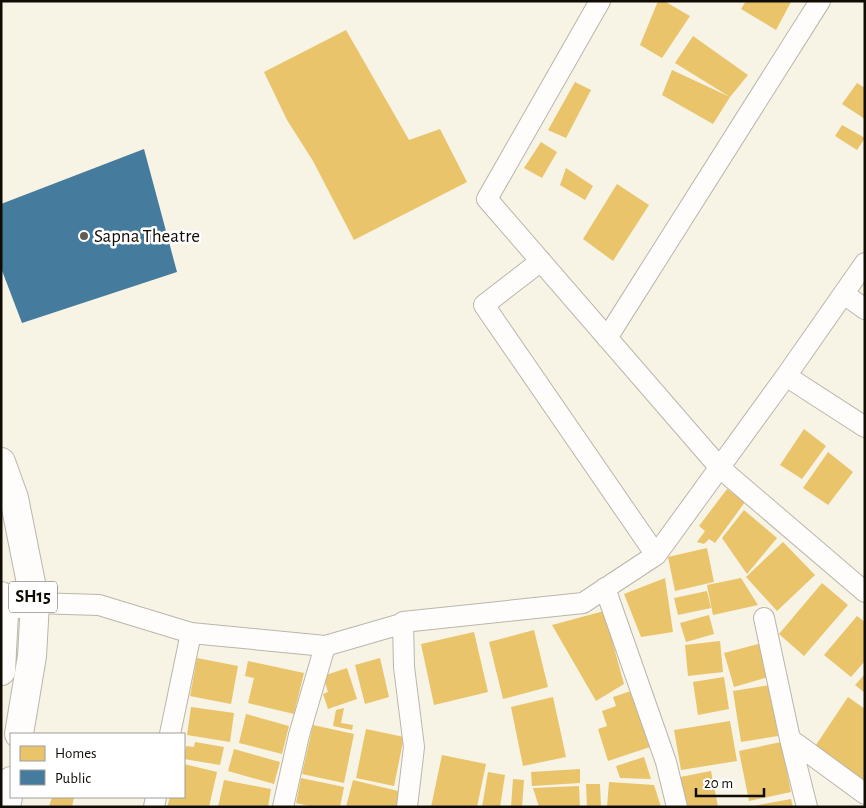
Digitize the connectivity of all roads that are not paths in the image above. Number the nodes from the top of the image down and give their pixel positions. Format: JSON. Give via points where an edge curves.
{"nodes":[{"id":1,"x":600,"y":1,"type":"edge"},
{"id":2,"x":820,"y":1,"type":"edge"},
{"id":3,"x":541,"y":261,"type":"junction"},
{"id":4,"x":865,"y":263,"type":"edge"},
{"id":5,"x":844,"y":294,"type":"junction"},
{"id":6,"x":865,"y":309,"type":"edge"},
{"id":7,"x":607,"y":338,"type":"junction"},
{"id":8,"x":786,"y":376,"type":"junction"},
{"id":9,"x":865,"y":426,"type":"edge"},
{"id":10,"x":1,"y":462,"type":"edge"},
{"id":11,"x":720,"y":468,"type":"junction"},
{"id":12,"x":656,"y":555,"type":"junction"},
{"id":13,"x":605,"y":588,"type":"junction"},
{"id":14,"x":865,"y":592,"type":"edge"},
{"id":15,"x":35,"y":602,"type":"junction"},
{"id":16,"x":3,"y":604,"type":"edge"},
{"id":17,"x":764,"y":618,"type":"dead end"},
{"id":18,"x":404,"y":622,"type":"junction"},
{"id":19,"x":192,"y":633,"type":"junction"},
{"id":20,"x":325,"y":646,"type":"junction"},
{"id":21,"x":1,"y":671,"type":"edge"},
{"id":22,"x":19,"y":733,"type":"edge"},
{"id":23,"x":170,"y":733,"type":"edge"},
{"id":24,"x":790,"y":739,"type":"junction"},
{"id":25,"x":10,"y":786,"type":"edge"},
{"id":26,"x":865,"y":794,"type":"edge"},
{"id":27,"x":6,"y":807,"type":"edge"},
{"id":28,"x":283,"y":807,"type":"edge"},
{"id":29,"x":407,"y":807,"type":"edge"},
{"id":30,"x":677,"y":807,"type":"edge"},
{"id":31,"x":807,"y":807,"type":"edge"}],
"edges":[{"from":1,"to":3,"type":"street","via":[[487,199]]},
{"from":2,"to":7,"type":"street"},
{"from":3,"to":7,"type":"street"},
{"from":3,"to":12,"type":"street","via":[[484,305]]},
{"from":4,"to":5,"type":"street"},
{"from":5,"to":6,"type":"street"},
{"from":5,"to":8,"type":"street"},
{"from":7,"to":11,"type":"street"},
{"from":8,"to":9,"type":"street"},
{"from":8,"to":11,"type":"street"},
{"from":10,"to":15,"type":"main road","number":"SH15","via":[[14,498]]},
{"from":11,"to":12,"type":"street"},
{"from":11,"to":14,"type":"street"},
{"from":12,"to":13,"type":"street"},
{"from":13,"to":18,"type":"street","via":[[583,603]]},
{"from":13,"to":30,"type":"street","via":[[666,762]]},
{"from":15,"to":16,"type":"street"},
{"from":15,"to":19,"type":"street","via":[[99,605]]},
{"from":15,"to":22,"type":"main road","number":"SH15","via":[[32,656]]},
{"from":16,"to":21,"type":"main road","number":"SH15"},
{"from":17,"to":24,"type":"street"},
{"from":18,"to":20,"type":"street"},
{"from":18,"to":29,"type":"street","via":[[404,666],[414,748]]},
{"from":19,"to":20,"type":"street"},
{"from":19,"to":23,"type":"street"},
{"from":20,"to":28,"type":"street"},
{"from":24,"to":26,"type":"street"},
{"from":24,"to":31,"type":"street"},
{"from":25,"to":27,"type":"main road"}]}
